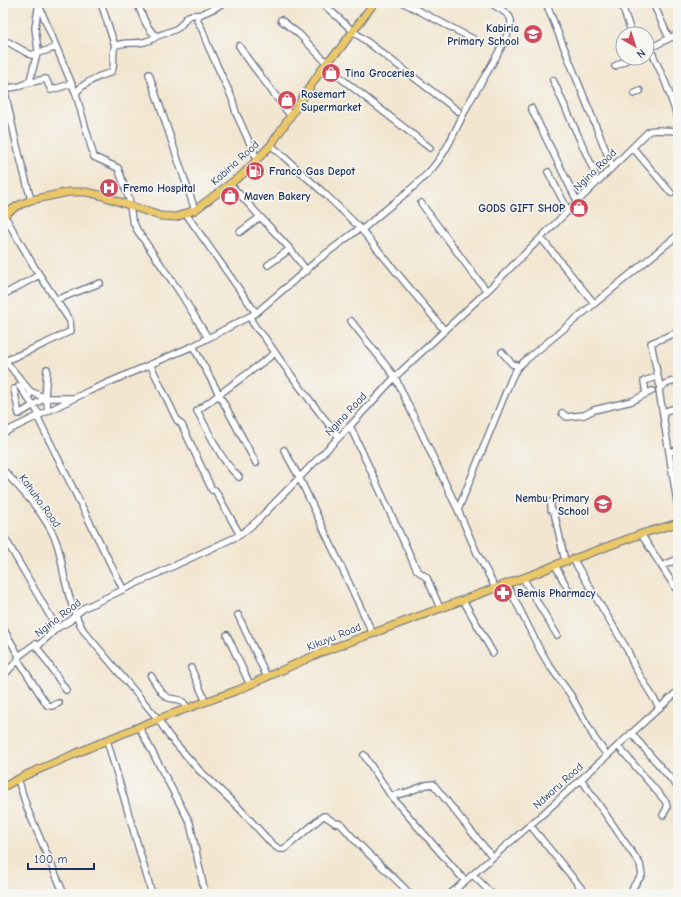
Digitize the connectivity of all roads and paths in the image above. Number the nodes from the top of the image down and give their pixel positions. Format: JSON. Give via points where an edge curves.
{"nodes":[{"id":1,"x":101,"y":3,"type":"edge"},
{"id":2,"x":137,"y":3,"type":"edge"},
{"id":3,"x":223,"y":3,"type":"edge"},
{"id":4,"x":322,"y":3,"type":"edge"},
{"id":5,"x":374,"y":3,"type":"edge"},
{"id":6,"x":404,"y":3,"type":"edge"},
{"id":7,"x":490,"y":3,"type":"edge"},
{"id":8,"x":546,"y":3,"type":"edge"},
{"id":9,"x":621,"y":3,"type":"edge"},
{"id":10,"x":653,"y":3,"type":"edge"},
{"id":11,"x":39,"y":5,"type":"edge"},
{"id":12,"x":199,"y":16,"type":"junction"},
{"id":13,"x":281,"y":20,"type":"dead end"},
{"id":14,"x":629,"y":26,"type":"edge"},
{"id":15,"x":353,"y":31,"type":"junction"},
{"id":16,"x":678,"y":34,"type":"edge"},
{"id":17,"x":157,"y":36,"type":"junction"},
{"id":18,"x":669,"y":38,"type":"junction"},
{"id":19,"x":475,"y":40,"type":"dead end"},
{"id":20,"x":3,"y":42,"type":"edge"},
{"id":21,"x":655,"y":45,"type":"edge"},
{"id":22,"x":115,"y":46,"type":"junction"},
{"id":23,"x":239,"y":46,"type":"dead end"},
{"id":24,"x":56,"y":48,"type":"junction"},
{"id":25,"x":38,"y":53,"type":"junction"},
{"id":26,"x":326,"y":63,"type":"junction"},
{"id":27,"x":655,"y":63,"type":"edge"},
{"id":28,"x":148,"y":74,"type":"dead end"},
{"id":29,"x":3,"y":80,"type":"edge"},
{"id":30,"x":553,"y":80,"type":"dead end"},
{"id":31,"x":27,"y":83,"type":"junction"},
{"id":32,"x":71,"y":84,"type":"junction"},
{"id":33,"x":5,"y":91,"type":"edge"},
{"id":34,"x":76,"y":94,"type":"junction"},
{"id":35,"x":531,"y":108,"type":"dead end"},
{"id":36,"x":458,"y":111,"type":"dead end"},
{"id":37,"x":290,"y":115,"type":"junction"},
{"id":38,"x":678,"y":119,"type":"edge"},
{"id":39,"x":678,"y":132,"type":"edge"},
{"id":40,"x":271,"y":145,"type":"junction"},
{"id":41,"x":430,"y":148,"type":"dead end"},
{"id":42,"x":633,"y":148,"type":"junction"},
{"id":43,"x":257,"y":159,"type":"junction"},
{"id":44,"x":612,"y":166,"type":"junction"},
{"id":45,"x":548,"y":172,"type":"dead end"},
{"id":46,"x":595,"y":183,"type":"junction"},
{"id":47,"x":230,"y":184,"type":"junction"},
{"id":48,"x":671,"y":193,"type":"dead end"},
{"id":49,"x":32,"y":200,"type":"junction"},
{"id":50,"x":577,"y":201,"type":"junction"},
{"id":51,"x":421,"y":203,"type":"dead end"},
{"id":52,"x":130,"y":206,"type":"junction"},
{"id":53,"x":195,"y":210,"type":"junction"},
{"id":54,"x":568,"y":210,"type":"junction"},
{"id":55,"x":186,"y":214,"type":"junction"},
{"id":56,"x":3,"y":216,"type":"edge"},
{"id":57,"x":260,"y":217,"type":"junction"},
{"id":58,"x":361,"y":229,"type":"junction"},
{"id":59,"x":240,"y":232,"type":"dead end"},
{"id":60,"x":678,"y":235,"type":"edge"},
{"id":61,"x":540,"y":238,"type":"junction"},
{"id":62,"x":290,"y":249,"type":"junction"},
{"id":63,"x":268,"y":265,"type":"dead end"},
{"id":64,"x":307,"y":271,"type":"junction"},
{"id":65,"x":39,"y":275,"type":"junction"},
{"id":66,"x":100,"y":283,"type":"dead end"},
{"id":67,"x":487,"y":291,"type":"junction"},
{"id":68,"x":3,"y":295,"type":"edge"},
{"id":69,"x":56,"y":300,"type":"junction"},
{"id":70,"x":594,"y":304,"type":"junction"},
{"id":71,"x":253,"y":314,"type":"junction"},
{"id":72,"x":351,"y":321,"type":"dead end"},
{"id":73,"x":445,"y":331,"type":"junction"},
{"id":74,"x":678,"y":332,"type":"edge"},
{"id":75,"x":208,"y":338,"type":"junction"},
{"id":76,"x":193,"y":346,"type":"junction"},
{"id":77,"x":502,"y":352,"type":"dead end"},
{"id":78,"x":275,"y":353,"type":"junction"},
{"id":79,"x":4,"y":360,"type":"edge"},
{"id":80,"x":150,"y":364,"type":"junction"},
{"id":81,"x":518,"y":367,"type":"junction"},
{"id":82,"x":48,"y":369,"type":"dead end"},
{"id":83,"x":395,"y":377,"type":"junction"},
{"id":84,"x":657,"y":377,"type":"junction"},
{"id":85,"x":678,"y":380,"type":"edge"},
{"id":86,"x":660,"y":387,"type":"junction"},
{"id":87,"x":652,"y":391,"type":"dead end"},
{"id":88,"x":34,"y":392,"type":"junction"},
{"id":89,"x":646,"y":393,"type":"junction"},
{"id":90,"x":219,"y":394,"type":"junction"},
{"id":91,"x":27,"y":397,"type":"junction"},
{"id":92,"x":45,"y":398,"type":"junction"},
{"id":93,"x":75,"y":398,"type":"junction"},
{"id":94,"x":33,"y":405,"type":"junction"},
{"id":95,"x":678,"y":408,"type":"edge"},
{"id":96,"x":48,"y":411,"type":"junction"},
{"id":97,"x":663,"y":412,"type":"junction"},
{"id":98,"x":562,"y":413,"type":"dead end"},
{"id":99,"x":38,"y":416,"type":"junction"},
{"id":100,"x":350,"y":426,"type":"junction"},
{"id":101,"x":3,"y":433,"type":"edge"},
{"id":102,"x":339,"y":436,"type":"junction"},
{"id":103,"x":284,"y":450,"type":"dead end"},
{"id":104,"x":678,"y":450,"type":"edge"},
{"id":105,"x":670,"y":452,"type":"junction"},
{"id":106,"x":256,"y":463,"type":"dead end"},
{"id":107,"x":3,"y":470,"type":"edge"},
{"id":108,"x":239,"y":477,"type":"dead end"},
{"id":109,"x":300,"y":477,"type":"junction"},
{"id":110,"x":677,"y":494,"type":"edge"},
{"id":111,"x":551,"y":502,"type":"dead end"},
{"id":112,"x":678,"y":508,"type":"edge"},
{"id":113,"x":458,"y":510,"type":"junction"},
{"id":114,"x":678,"y":523,"type":"edge"},
{"id":115,"x":641,"y":534,"type":"junction"},
{"id":116,"x":3,"y":535,"type":"edge"},
{"id":117,"x":240,"y":535,"type":"junction"},
{"id":118,"x":573,"y":559,"type":"junction"},
{"id":119,"x":678,"y":559,"type":"edge"},
{"id":120,"x":565,"y":560,"type":"junction"},
{"id":121,"x":555,"y":565,"type":"junction"},
{"id":122,"x":662,"y":566,"type":"junction"},
{"id":123,"x":523,"y":578,"type":"junction"},
{"id":124,"x":507,"y":584,"type":"junction"},
{"id":125,"x":495,"y":587,"type":"junction"},
{"id":126,"x":123,"y":589,"type":"junction"},
{"id":127,"x":678,"y":592,"type":"edge"},
{"id":128,"x":570,"y":593,"type":"dead end"},
{"id":129,"x":463,"y":600,"type":"junction"},
{"id":130,"x":440,"y":608,"type":"junction"},
{"id":131,"x":75,"y":615,"type":"junction"},
{"id":132,"x":238,"y":615,"type":"dead end"},
{"id":133,"x":3,"y":628,"type":"edge"},
{"id":134,"x":57,"y":628,"type":"junction"},
{"id":135,"x":373,"y":634,"type":"junction"},
{"id":136,"x":227,"y":635,"type":"dead end"},
{"id":137,"x":557,"y":635,"type":"dead end"},
{"id":138,"x":35,"y":644,"type":"junction"},
{"id":139,"x":493,"y":653,"type":"dead end"},
{"id":140,"x":19,"y":658,"type":"junction"},
{"id":141,"x":191,"y":668,"type":"dead end"},
{"id":142,"x":3,"y":676,"type":"edge"},
{"id":143,"x":151,"y":676,"type":"dead end"},
{"id":144,"x":267,"y":677,"type":"junction"},
{"id":145,"x":250,"y":685,"type":"junction"},
{"id":146,"x":66,"y":690,"type":"dead end"},
{"id":147,"x":678,"y":690,"type":"edge"},
{"id":148,"x":206,"y":702,"type":"junction"},
{"id":149,"x":59,"y":703,"type":"dead end"},
{"id":150,"x":659,"y":707,"type":"junction"},
{"id":151,"x":187,"y":709,"type":"junction"},
{"id":152,"x":158,"y":719,"type":"junction"},
{"id":153,"x":139,"y":727,"type":"junction"},
{"id":154,"x":631,"y":733,"type":"junction"},
{"id":155,"x":107,"y":740,"type":"junction"},
{"id":156,"x":618,"y":746,"type":"junction"},
{"id":157,"x":364,"y":755,"type":"dead end"},
{"id":158,"x":607,"y":755,"type":"junction"},
{"id":159,"x":581,"y":778,"type":"junction"},
{"id":160,"x":18,"y":779,"type":"junction"},
{"id":161,"x":3,"y":787,"type":"edge"},
{"id":162,"x":678,"y":787,"type":"edge"},
{"id":163,"x":391,"y":796,"type":"junction"},
{"id":164,"x":663,"y":815,"type":"dead end"},
{"id":165,"x":530,"y":825,"type":"junction"},
{"id":166,"x":493,"y":858,"type":"junction"},
{"id":167,"x":473,"y":875,"type":"junction"},
{"id":168,"x":465,"y":881,"type":"junction"},
{"id":169,"x":64,"y":894,"type":"edge"},
{"id":170,"x":152,"y":894,"type":"edge"},
{"id":171,"x":205,"y":894,"type":"edge"},
{"id":172,"x":410,"y":894,"type":"edge"},
{"id":173,"x":451,"y":894,"type":"edge"},
{"id":174,"x":492,"y":894,"type":"edge"},
{"id":175,"x":586,"y":894,"type":"edge"},
{"id":176,"x":633,"y":894,"type":"edge"}],
"edges":[{"from":1,"to":22,"type":"street"},
{"from":2,"to":17,"type":"street","via":[[153,34]]},
{"from":3,"to":12,"type":"street"},
{"from":4,"to":15,"type":"street"},
{"from":5,"to":15,"type":"main road","name":"Kabiria Road"},
{"from":6,"to":19,"type":"street"},
{"from":7,"to":58,"type":"street","via":[[510,16],[509,29],[442,155],[428,173]]},
{"from":8,"to":44,"type":"street"},
{"from":9,"to":14,"type":"street"},
{"from":10,"to":18,"type":"street"},
{"from":11,"to":24,"type":"street"},
{"from":11,"to":25,"type":"street","via":[[35,28]]},
{"from":12,"to":17,"type":"street","via":[[192,14],[185,18],[177,29]]},
{"from":12,"to":43,"type":"street","via":[[197,20]]},
{"from":13,"to":26,"type":"street","via":[[300,35]]},
{"from":15,"to":26,"type":"main road","name":"Kabiria Road"},
{"from":15,"to":36,"type":"street"},
{"from":16,"to":18,"type":"street"},
{"from":17,"to":22,"type":"street","via":[[136,44],[120,43]]},
{"from":18,"to":21,"type":"street"},
{"from":20,"to":25,"type":"street","via":[[8,42],[31,55]]},
{"from":22,"to":34,"type":"street","via":[[112,71],[78,89]]},
{"from":23,"to":37,"type":"street"},
{"from":24,"to":25,"type":"street"},
{"from":24,"to":32,"type":"street"},
{"from":25,"to":31,"type":"street"},
{"from":26,"to":37,"type":"main road","name":"Kabiria Road"},
{"from":26,"to":41,"type":"street","via":[[342,79]]},
{"from":27,"to":38,"type":"street","via":[[666,84]]},
{"from":28,"to":53,"type":"street"},
{"from":29,"to":33,"type":"street"},
{"from":30,"to":46,"type":"street","via":[[594,171]]},
{"from":31,"to":32,"type":"street","via":[[46,79],[51,90]]},
{"from":31,"to":33,"type":"street"},
{"from":32,"to":34,"type":"street"},
{"from":33,"to":49,"type":"street"},
{"from":34,"to":52,"type":"street","via":[[94,157],[118,168]]},
{"from":35,"to":50,"type":"street"},
{"from":37,"to":40,"type":"main road","name":"Kabiria Road"},
{"from":39,"to":42,"type":"street","name":"Ngina Road","via":[[649,131]]},
{"from":40,"to":43,"type":"main road","name":"Kabiria Road"},
{"from":40,"to":58,"type":"street"},
{"from":42,"to":44,"type":"street","name":"Ngina Road"},
{"from":42,"to":48,"type":"street"},
{"from":43,"to":47,"type":"main road","name":"Kabiria Road"},
{"from":44,"to":46,"type":"street","name":"Ngina Road"},
{"from":45,"to":54,"type":"street"},
{"from":46,"to":50,"type":"street","name":"Ngina Road"},
{"from":47,"to":53,"type":"main road","name":"Kabiria Road"},
{"from":47,"to":57,"type":"street"},
{"from":49,"to":52,"type":"main road","name":"Kabiria Road","via":[[69,192],[86,192]]},
{"from":49,"to":56,"type":"main road","name":"Kabiria Road"},
{"from":50,"to":54,"type":"street","name":"Ngina Road"},
{"from":51,"to":67,"type":"street"},
{"from":52,"to":55,"type":"main road","name":"Kabiria Road","via":[[160,216],[176,217]]},
{"from":52,"to":75,"type":"street","via":[[137,230]]},
{"from":53,"to":55,"type":"main road","name":"Kabiria Road"},
{"from":54,"to":61,"type":"street","name":"Ngina Road"},
{"from":55,"to":71,"type":"street"},
{"from":56,"to":65,"type":"street"},
{"from":57,"to":59,"type":"street"},
{"from":57,"to":62,"type":"street"},
{"from":58,"to":64,"type":"street","via":[[319,259]]},
{"from":58,"to":73,"type":"street"},
{"from":60,"to":70,"type":"street"},
{"from":61,"to":67,"type":"street","name":"Ngina Road"},
{"from":61,"to":70,"type":"street"},
{"from":62,"to":63,"type":"street"},
{"from":62,"to":64,"type":"street"},
{"from":64,"to":71,"type":"street"},
{"from":65,"to":68,"type":"street"},
{"from":65,"to":69,"type":"street"},
{"from":66,"to":69,"type":"street"},
{"from":67,"to":73,"type":"street","name":"Ngina Road"},
{"from":69,"to":79,"type":"street","via":[[70,322],[71,331]]},
{"from":70,"to":81,"type":"street"},
{"from":71,"to":75,"type":"street"},
{"from":71,"to":78,"type":"street","via":[[251,323]]},
{"from":72,"to":83,"type":"street"},
{"from":73,"to":83,"type":"street","name":"Ngina Road"},
{"from":74,"to":84,"type":"street","via":[[651,343]]},
{"from":75,"to":76,"type":"street"},
{"from":76,"to":80,"type":"street"},
{"from":76,"to":90,"type":"street"},
{"from":77,"to":81,"type":"street"},
{"from":78,"to":90,"type":"street"},
{"from":78,"to":102,"type":"street"},
{"from":79,"to":88,"type":"street","via":[[30,391]]},
{"from":80,"to":93,"type":"street"},
{"from":80,"to":117,"type":"street","via":[[212,490],[215,490]]},
{"from":81,"to":113,"type":"street"},
{"from":82,"to":92,"type":"street"},
{"from":83,"to":100,"type":"street","name":"Ngina Road"},
{"from":83,"to":113,"type":"street"},
{"from":84,"to":86,"type":"street"},
{"from":84,"to":89,"type":"street","via":[[644,381]]},
{"from":85,"to":86,"type":"street"},
{"from":86,"to":97,"type":"street"},
{"from":87,"to":89,"type":"street"},
{"from":88,"to":91,"type":"street"},
{"from":88,"to":92,"type":"street"},
{"from":89,"to":98,"type":"street","via":[[632,401],[584,415],[567,417]]},
{"from":90,"to":106,"type":"street"},
{"from":90,"to":108,"type":"street","via":[[197,411],[230,468]]},
{"from":91,"to":94,"type":"street"},
{"from":91,"to":94,"type":"street","via":[[16,387],[19,414]]},
{"from":92,"to":93,"type":"street"},
{"from":92,"to":94,"type":"street"},
{"from":92,"to":96,"type":"street"},
{"from":93,"to":96,"type":"street"},
{"from":94,"to":99,"type":"street"},
{"from":95,"to":97,"type":"street"},
{"from":96,"to":99,"type":"street"},
{"from":97,"to":105,"type":"street"},
{"from":99,"to":101,"type":"street"},
{"from":99,"to":126,"type":"street"},
{"from":100,"to":102,"type":"street","name":"Ngina Road"},
{"from":100,"to":130,"type":"street","via":[[415,566],[427,578]]},
{"from":102,"to":109,"type":"street","name":"Ngina Road"},
{"from":103,"to":109,"type":"street"},
{"from":104,"to":105,"type":"street"},
{"from":105,"to":110,"type":"street"},
{"from":107,"to":131,"type":"street","name":"Kahuho Road","via":[[44,519],[56,540]]},
{"from":109,"to":117,"type":"street","name":"Ngina Road"},
{"from":109,"to":135,"type":"street"},
{"from":110,"to":112,"type":"street"},
{"from":111,"to":120,"type":"street"},
{"from":113,"to":125,"type":"street"},
{"from":114,"to":115,"type":"main road","name":"Kikuyu Road"},
{"from":115,"to":118,"type":"main road","name":"Kikuyu Road"},
{"from":115,"to":122,"type":"street"},
{"from":116,"to":134,"type":"street"},
{"from":117,"to":126,"type":"street","name":"Ngina Road"},
{"from":118,"to":120,"type":"main road","name":"Kikuyu Road"},
{"from":118,"to":150,"type":"street"},
{"from":119,"to":122,"type":"street"},
{"from":120,"to":121,"type":"main road","name":"Kikuyu Road"},
{"from":121,"to":123,"type":"main road","name":"Kikuyu Road"},
{"from":121,"to":128,"type":"street"},
{"from":122,"to":127,"type":"street"},
{"from":123,"to":124,"type":"main road","name":"Kikuyu Road"},
{"from":123,"to":137,"type":"street"},
{"from":124,"to":125,"type":"main road","name":"Kikuyu Road"},
{"from":124,"to":158,"type":"street","via":[[539,648]]},
{"from":125,"to":129,"type":"main road","name":"Kikuyu Road"},
{"from":126,"to":131,"type":"street","name":"Ngina Road"},
{"from":129,"to":130,"type":"main road","name":"Kikuyu Road"},
{"from":129,"to":139,"type":"street"},
{"from":130,"to":135,"type":"main road","name":"Kikuyu Road"},
{"from":131,"to":134,"type":"street","name":"Ngina Road"},
{"from":131,"to":152,"type":"street","name":"Kahuho Road","via":[[88,637]]},
{"from":132,"to":144,"type":"street"},
{"from":133,"to":140,"type":"street"},
{"from":134,"to":138,"type":"street","name":"Ngina Road","via":[[40,646]]},
{"from":135,"to":144,"type":"main road","name":"Kikuyu Road","via":[[322,652]]},
{"from":136,"to":145,"type":"street"},
{"from":138,"to":140,"type":"street","name":"Ngina Road"},
{"from":138,"to":146,"type":"street"},
{"from":140,"to":142,"type":"street","name":"Ngina Road"},
{"from":140,"to":149,"type":"street","via":[[47,705]]},
{"from":141,"to":148,"type":"street"},
{"from":143,"to":151,"type":"street","via":[[164,695],[181,700]]},
{"from":144,"to":145,"type":"main road","name":"Kikuyu Road"},
{"from":145,"to":148,"type":"main road","name":"Kikuyu Road"},
{"from":147,"to":150,"type":"street","name":"Ndwaru Road"},
{"from":148,"to":151,"type":"main road","name":"Kikuyu Road"},
{"from":150,"to":154,"type":"street","name":"Ndwaru Road"},
{"from":151,"to":152,"type":"main road","name":"Kikuyu Road"},
{"from":152,"to":153,"type":"main road","name":"Kikuyu Road"},
{"from":152,"to":172,"type":"street","name":"Kahuho Road","via":[[169,736],[199,770],[279,849],[284,848],[325,816],[341,824],[349,835]]},
{"from":153,"to":155,"type":"main road","name":"Kikuyu Road"},
{"from":153,"to":171,"type":"street","via":[[190,823]]},
{"from":154,"to":156,"type":"street","name":"Ndwaru Road"},
{"from":154,"to":162,"type":"street"},
{"from":155,"to":160,"type":"main road","name":"Kikuyu Road"},
{"from":155,"to":170,"type":"street"},
{"from":156,"to":158,"type":"street","name":"Ndwaru Road"},
{"from":156,"to":164,"type":"street","via":[[666,802],[667,808]]},
{"from":157,"to":163,"type":"street"},
{"from":158,"to":159,"type":"street","name":"Ndwaru Road"},
{"from":159,"to":165,"type":"street","name":"Ndwaru Road"},
{"from":159,"to":176,"type":"street","via":[[640,864],[642,875],[632,887]]},
{"from":160,"to":161,"type":"main road","name":"Kikuyu Road"},
{"from":160,"to":169,"type":"street","via":[[27,808]]},
{"from":163,"to":166,"type":"street","via":[[433,784]]},
{"from":163,"to":168,"type":"street"},
{"from":165,"to":166,"type":"street","name":"Ndwaru Road"},
{"from":165,"to":175,"type":"street"},
{"from":166,"to":167,"type":"street","name":"Ndwaru Road"},
{"from":167,"to":168,"type":"street","name":"Ndwaru Road"},
{"from":167,"to":174,"type":"street"},
{"from":168,"to":173,"type":"street","name":"Ndwaru Road"}]}
